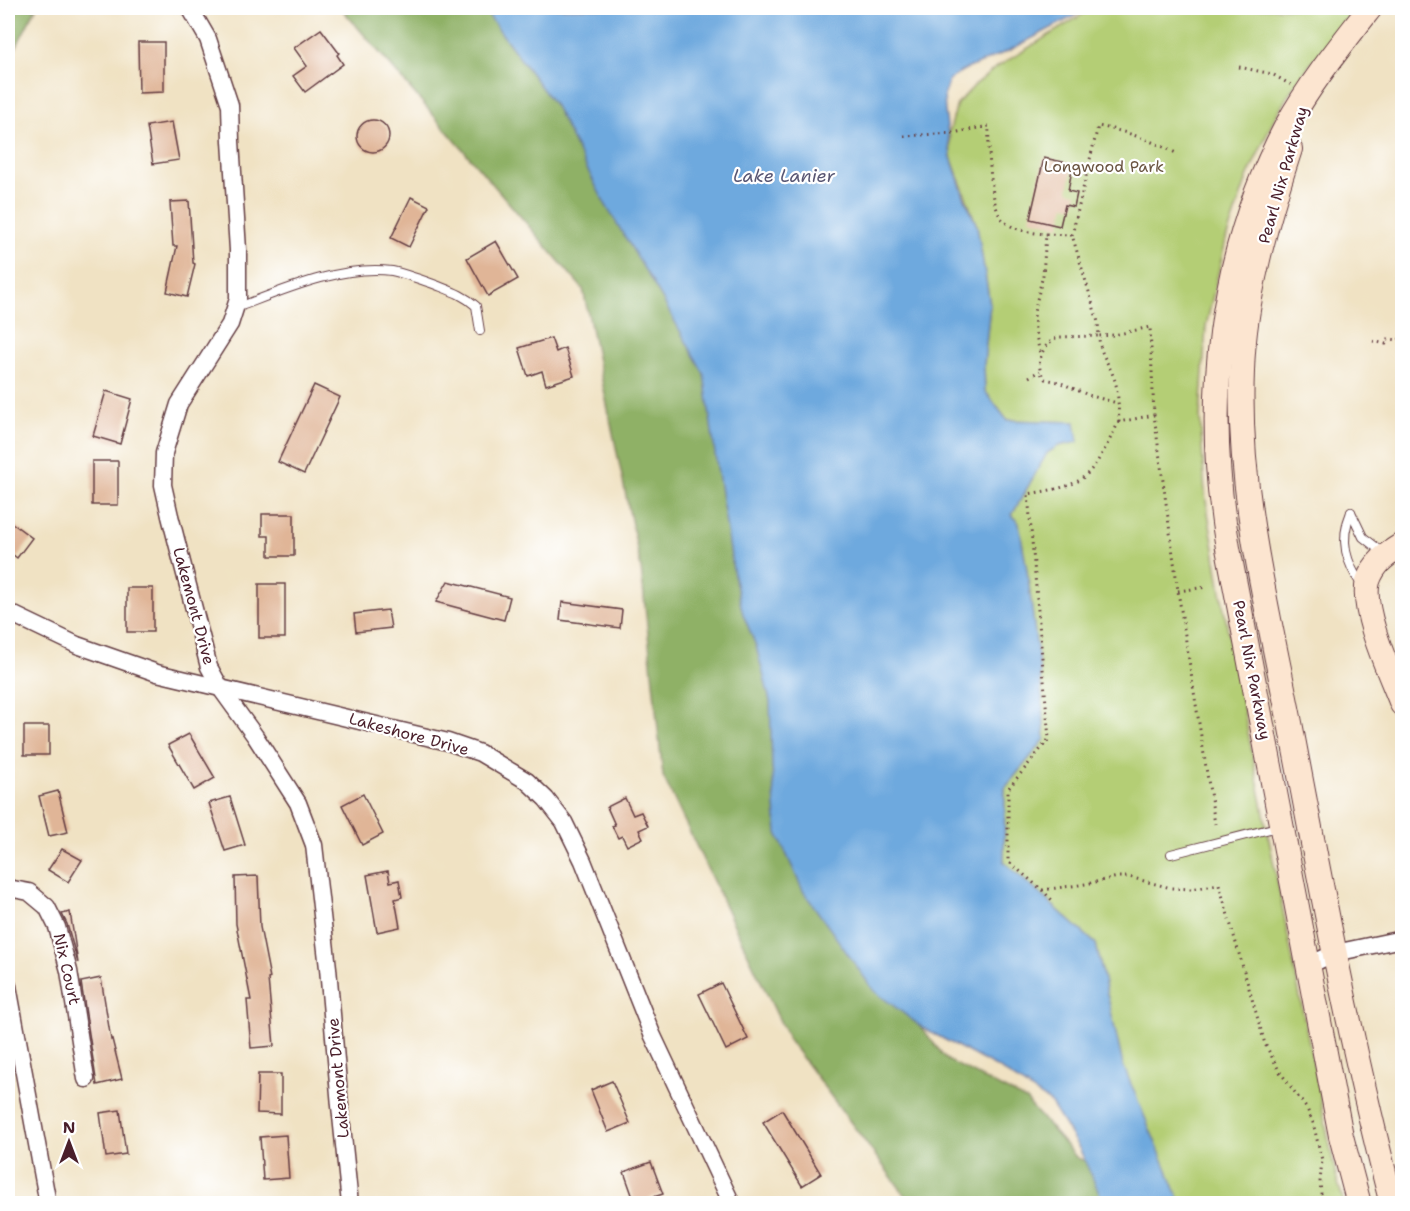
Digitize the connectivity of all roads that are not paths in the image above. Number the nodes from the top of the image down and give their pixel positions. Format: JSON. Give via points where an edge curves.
{"nodes":[{"id":1,"x":190,"y":8,"type":"edge"},
{"id":2,"x":1370,"y":8,"type":"edge"},
{"id":3,"x":1300,"y":86,"type":"junction"},
{"id":4,"x":235,"y":309,"type":"junction"},
{"id":5,"x":480,"y":331,"type":"dead end"},
{"id":6,"x":1394,"y":550,"type":"edge"},
{"id":7,"x":1367,"y":592,"type":"junction"},
{"id":8,"x":8,"y":612,"type":"edge"},
{"id":9,"x":221,"y":689,"type":"junction"},
{"id":10,"x":1402,"y":704,"type":"edge"},
{"id":11,"x":1281,"y":826,"type":"junction"},
{"id":12,"x":1171,"y":854,"type":"dead end"},
{"id":13,"x":8,"y":888,"type":"edge"},
{"id":14,"x":1402,"y":939,"type":"edge"},
{"id":15,"x":1335,"y":953,"type":"junction"},
{"id":16,"x":1309,"y":964,"type":"junction"},
{"id":17,"x":8,"y":986,"type":"edge"},
{"id":18,"x":86,"y":1078,"type":"dead end"},
{"id":19,"x":48,"y":1203,"type":"edge"},
{"id":20,"x":350,"y":1203,"type":"edge"},
{"id":21,"x":732,"y":1203,"type":"edge"},
{"id":22,"x":1359,"y":1203,"type":"edge"},
{"id":23,"x":1392,"y":1203,"type":"edge"}],
"edges":[{"from":1,"to":4,"type":"street","name":"Lakemont Drive","via":[[208,39],[230,105],[238,250]]},
{"from":2,"to":3,"type":"street"},
{"from":3,"to":11,"type":"street","name":"Pearl Nix Parkway","via":[[1239,244],[1217,368],[1221,508]]},
{"from":3,"to":15,"type":"street","name":"Pearl Nix Parkway","via":[[1245,328],[1241,413],[1255,543]]},
{"from":4,"to":5,"type":"lane","via":[[343,272],[391,271],[465,296],[477,306]]},
{"from":4,"to":9,"type":"street","name":"Lakemont Drive","via":[[230,324],[179,404],[164,453],[164,485],[170,516],[209,667]]},
{"from":6,"to":7,"type":"street","via":[[1373,570]]},
{"from":6,"to":7,"type":"lane","via":[[1363,537],[1351,512],[1344,540],[1347,556]]},
{"from":7,"to":10,"type":"street","via":[[1373,632]]},
{"from":8,"to":9,"type":"street","name":"Lakeshore Drive","via":[[77,645],[157,673]]},
{"from":9,"to":20,"type":"street","name":"Lakemont Drive","via":[[297,803],[314,845]]},
{"from":9,"to":21,"type":"street","name":"Lakeshore Drive","via":[[448,742],[505,767],[546,799],[564,822],[583,861],[652,1034]]},
{"from":11,"to":12,"type":"lane"},
{"from":11,"to":16,"type":"street","name":"Pearl Nix Parkway"},
{"from":13,"to":18,"type":"street","name":"Nix Court","via":[[29,892],[47,906],[57,927],[69,971]]},
{"from":14,"to":15,"type":"street"},
{"from":15,"to":16,"type":"street"},
{"from":15,"to":23,"type":"street","name":"Pearl Nix Parkway"},
{"from":16,"to":22,"type":"street","name":"Pearl Nix Parkway","via":[[1341,1136]]},
{"from":17,"to":19,"type":"street"}]}
